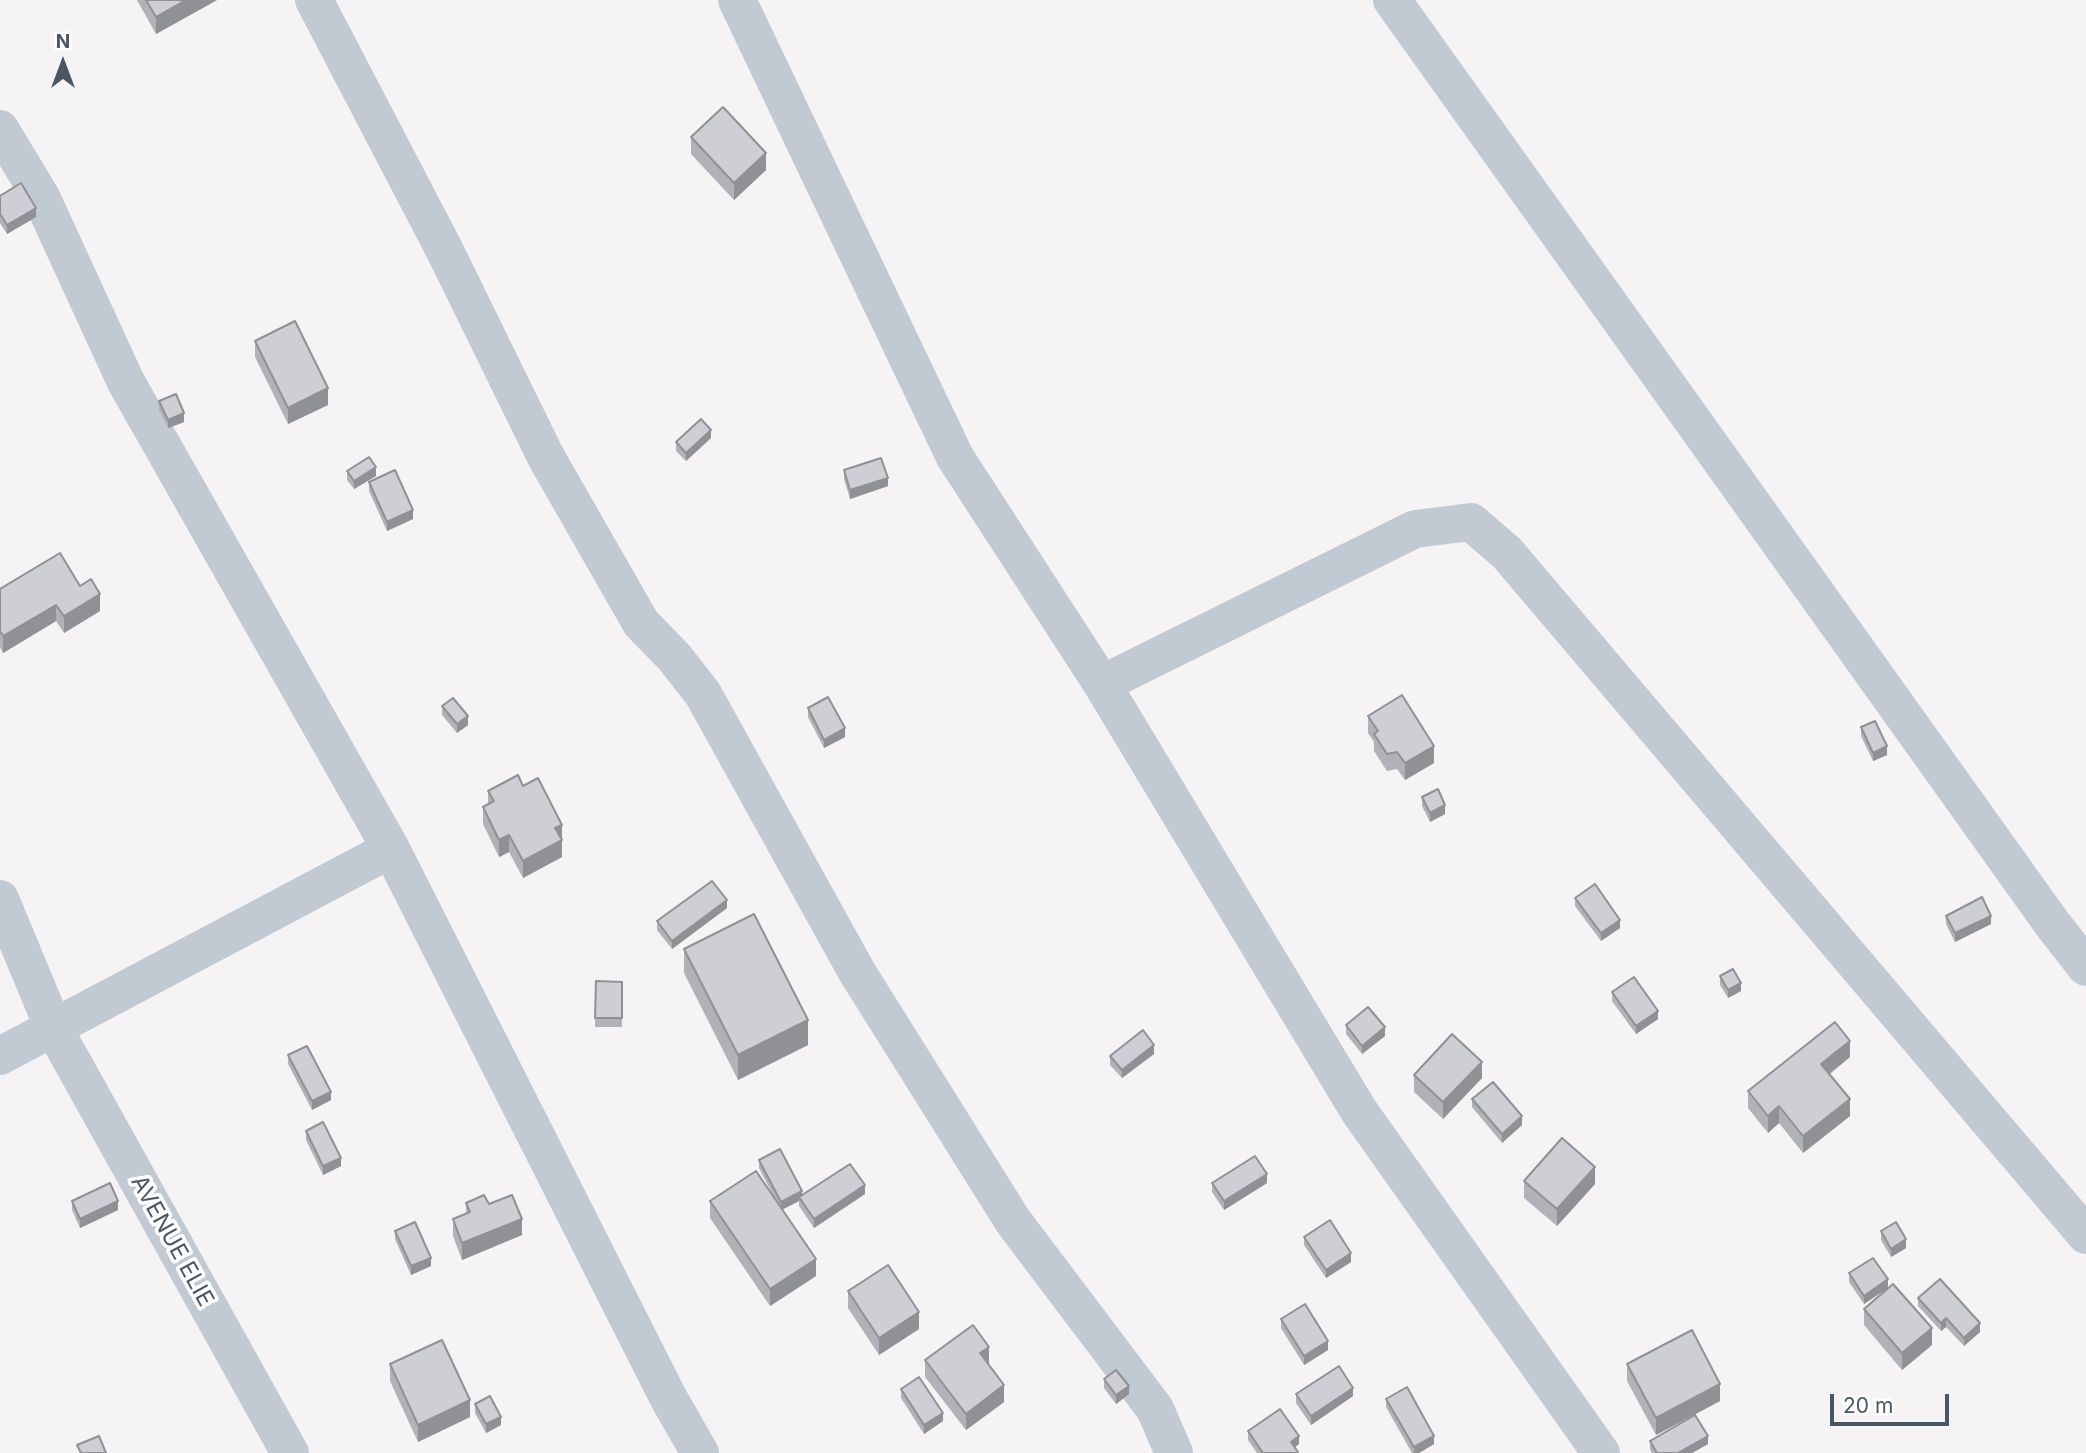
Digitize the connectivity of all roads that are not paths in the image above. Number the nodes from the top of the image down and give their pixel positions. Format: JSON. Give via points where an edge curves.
{"nodes":[{"id":1,"x":314,"y":0,"type":"edge"},
{"id":2,"x":737,"y":0,"type":"edge"},
{"id":3,"x":1392,"y":0,"type":"edge"},
{"id":4,"x":0,"y":129,"type":"edge"},
{"id":5,"x":1102,"y":684,"type":"junction"},
{"id":6,"x":391,"y":849,"type":"junction"},
{"id":7,"x":0,"y":899,"type":"edge"},
{"id":8,"x":2086,"y":967,"type":"edge"},
{"id":9,"x":54,"y":1028,"type":"junction"},
{"id":10,"x":0,"y":1056,"type":"edge"},
{"id":11,"x":2086,"y":1235,"type":"edge"},
{"id":12,"x":290,"y":1453,"type":"edge"},
{"id":13,"x":700,"y":1453,"type":"edge"},
{"id":14,"x":1174,"y":1453,"type":"edge"},
{"id":15,"x":1601,"y":1453,"type":"edge"}],
"edges":[{"from":1,"to":14,"type":"street","via":[[546,457],[641,623],[676,657],[703,694],[857,972],[1013,1221],[1155,1409]]},
{"from":2,"to":5,"type":"street","via":[[954,457]]},
{"from":3,"to":8,"type":"street"},
{"from":4,"to":6,"type":"street","via":[[41,197],[126,382]]},
{"from":5,"to":11,"type":"street","via":[[1415,530],[1471,522],[1507,553]]},
{"from":5,"to":15,"type":"street","via":[[1359,1111]]},
{"from":6,"to":9,"type":"street"},
{"from":6,"to":13,"type":"street"},
{"from":7,"to":9,"type":"street","name":"AVENUE ELIE"},
{"from":9,"to":10,"type":"street"},
{"from":9,"to":12,"type":"street","name":"AVENUE ELIE"}]}
